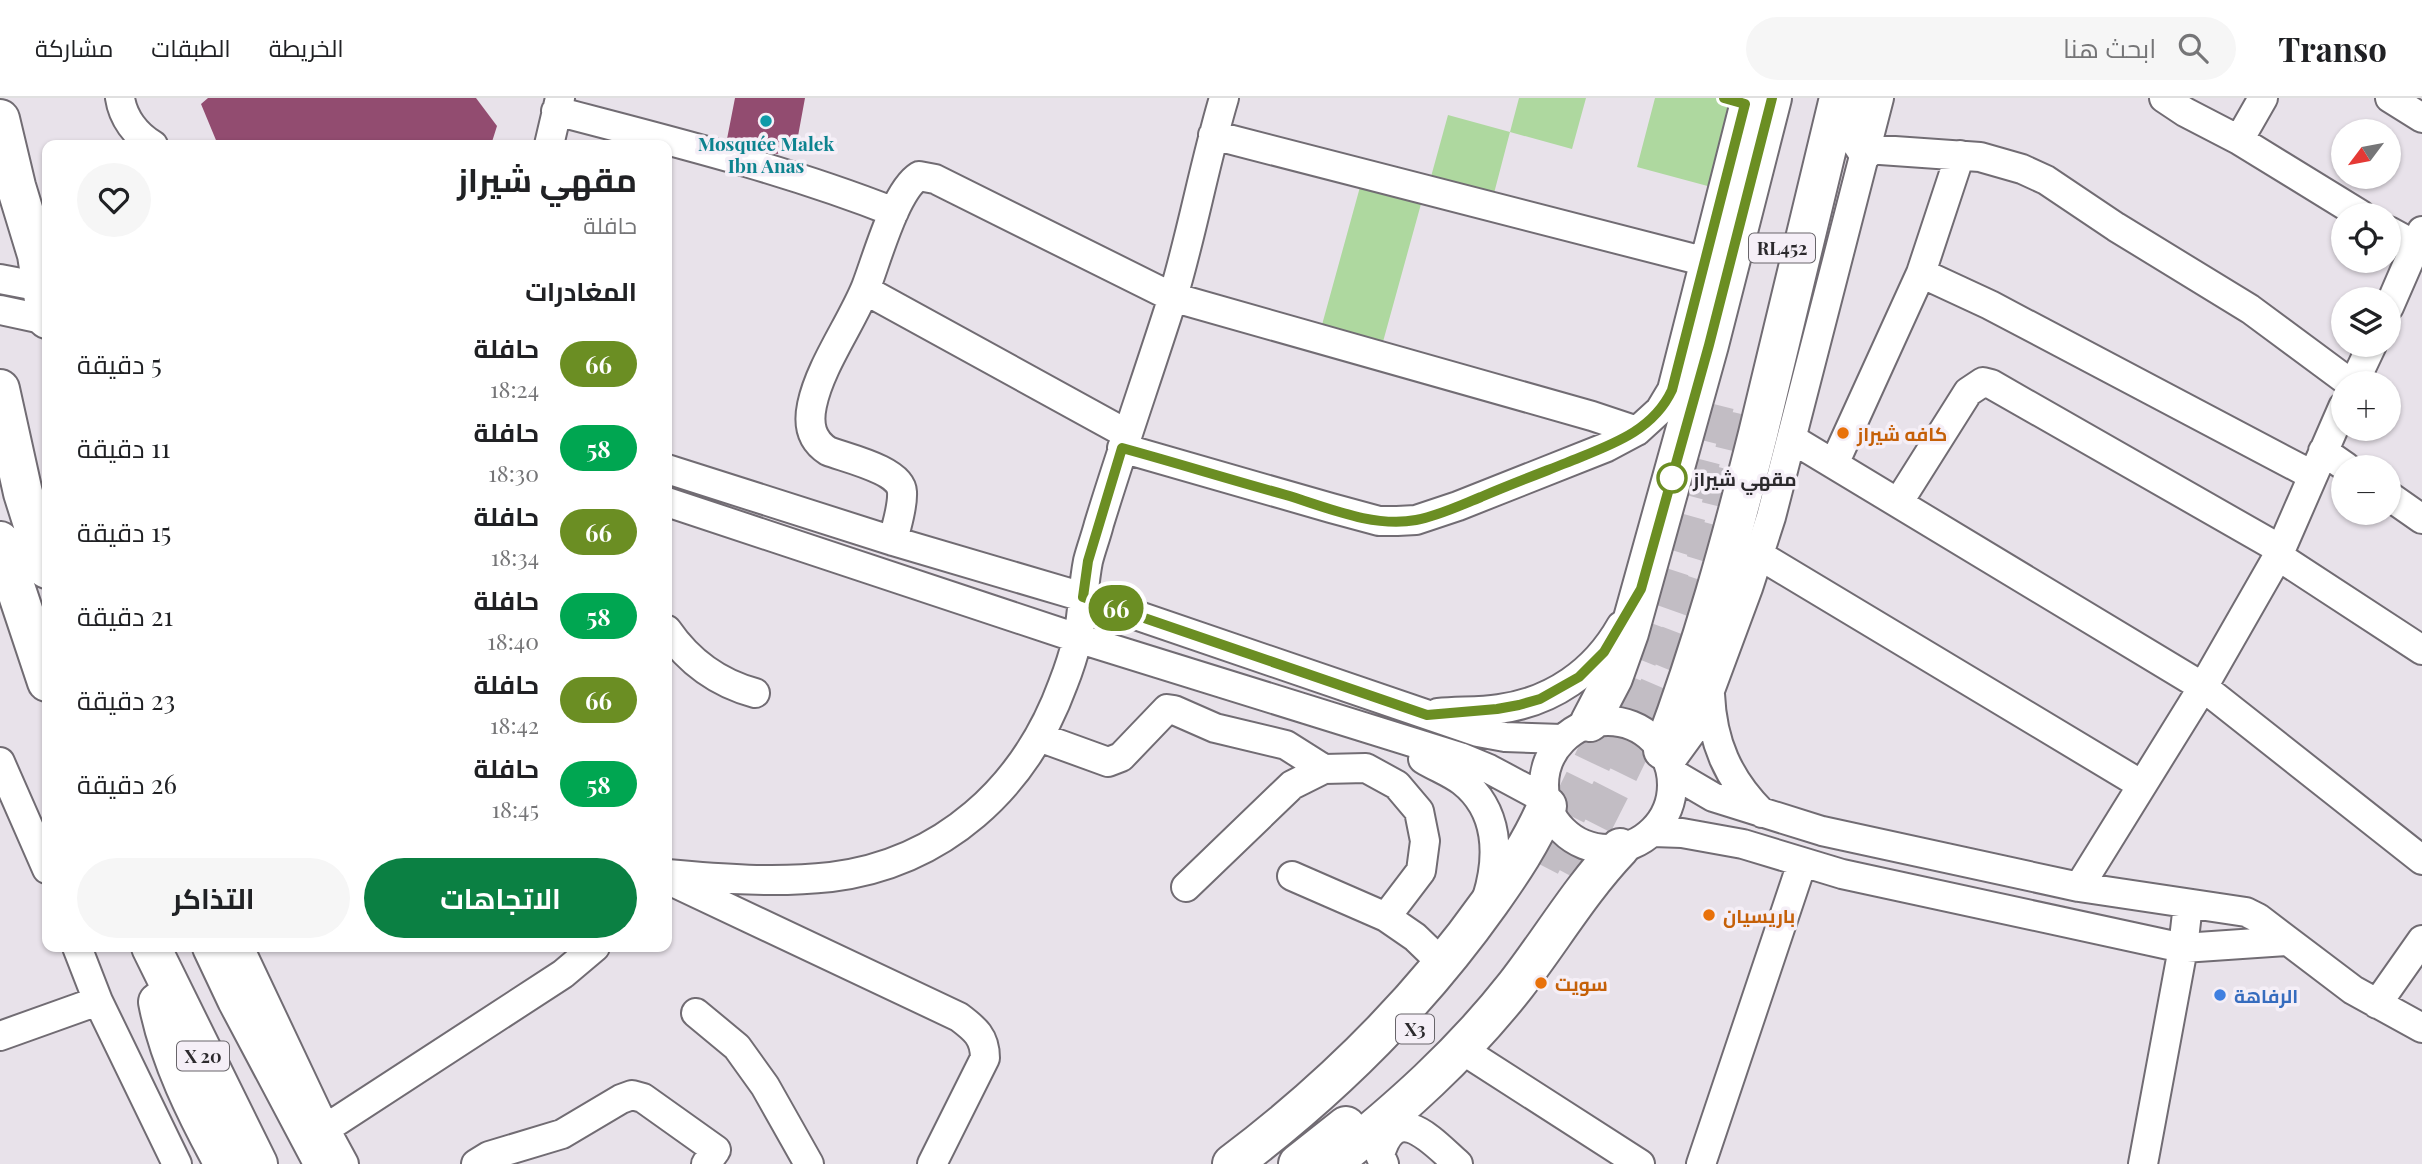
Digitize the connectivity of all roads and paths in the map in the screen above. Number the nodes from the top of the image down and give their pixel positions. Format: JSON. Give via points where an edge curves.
{"nodes":[{"id":1,"x":120,"y":98,"type":"edge"},
{"id":2,"x":1224,"y":98,"type":"edge"},
{"id":3,"x":1788,"y":98,"type":"edge"},
{"id":4,"x":1815,"y":98,"type":"edge"},
{"id":5,"x":1839,"y":98,"type":"edge"},
{"id":6,"x":1855,"y":98,"type":"edge"},
{"id":7,"x":1879,"y":98,"type":"edge"},
{"id":8,"x":2164,"y":98,"type":"edge"},
{"id":9,"x":2263,"y":98,"type":"edge"},
{"id":10,"x":2390,"y":98,"type":"edge"},
{"id":11,"x":1747,"y":99,"type":"edge"},
{"id":12,"x":558,"y":105,"type":"edge"},
{"id":13,"x":2422,"y":118,"type":"edge"},
{"id":14,"x":0,"y":120,"type":"edge"},
{"id":15,"x":1213,"y":135,"type":"junction"},
{"id":16,"x":147,"y":140,"type":"edge"},
{"id":17,"x":550,"y":140,"type":"edge"},
{"id":18,"x":2239,"y":141,"type":"junction"},
{"id":19,"x":1866,"y":149,"type":"junction"},
{"id":20,"x":1960,"y":155,"type":"junction"},
{"id":21,"x":2341,"y":203,"type":"edge"},
{"id":22,"x":894,"y":212,"type":"junction"},
{"id":23,"x":2401,"y":235,"type":"edge"},
{"id":24,"x":2420,"y":242,"type":"edge"},
{"id":25,"x":1703,"y":261,"type":"junction"},
{"id":26,"x":1921,"y":273,"type":"junction"},
{"id":27,"x":2399,"y":287,"type":"edge"},
{"id":28,"x":865,"y":289,"type":"junction"},
{"id":29,"x":1172,"y":298,"type":"junction"},
{"id":30,"x":29,"y":302,"type":"edge"},
{"id":31,"x":2335,"y":371,"type":"edge"},
{"id":32,"x":0,"y":389,"type":"edge"},
{"id":33,"x":1637,"y":431,"type":"junction"},
{"id":34,"x":2331,"y":433,"type":"edge"},
{"id":35,"x":1792,"y":439,"type":"junction"},
{"id":36,"x":1124,"y":441,"type":"junction"},
{"id":37,"x":2317,"y":463,"type":"junction"},
{"id":38,"x":1834,"y":464,"type":"junction"},
{"id":39,"x":2331,"y":465,"type":"edge"},
{"id":40,"x":672,"y":471,"type":"edge"},
{"id":41,"x":1898,"y":503,"type":"junction"},
{"id":42,"x":672,"y":504,"type":"edge"},
{"id":43,"x":0,"y":541,"type":"edge"},
{"id":44,"x":893,"y":541,"type":"junction"},
{"id":45,"x":42,"y":553,"type":"edge"},
{"id":46,"x":2279,"y":553,"type":"junction"},
{"id":47,"x":1759,"y":555,"type":"junction"},
{"id":48,"x":1641,"y":589,"type":"junction"},
{"id":49,"x":1083,"y":597,"type":"junction"},
{"id":50,"x":672,"y":637,"type":"edge"},
{"id":51,"x":1077,"y":638,"type":"junction"},
{"id":52,"x":2422,"y":650,"type":"edge"},
{"id":53,"x":42,"y":667,"type":"edge"},
{"id":54,"x":2203,"y":687,"type":"junction"},
{"id":55,"x":1709,"y":692,"type":"junction"},
{"id":56,"x":755,"y":693,"type":"dead end"},
{"id":57,"x":1427,"y":715,"type":"junction"},
{"id":58,"x":1576,"y":731,"type":"junction"},
{"id":59,"x":1387,"y":735,"type":"junction"},
{"id":60,"x":1039,"y":737,"type":"junction"},
{"id":61,"x":0,"y":762,"type":"edge"},
{"id":62,"x":1668,"y":762,"type":"junction"},
{"id":63,"x":1366,"y":768,"type":"junction"},
{"id":64,"x":1324,"y":769,"type":"junction"},
{"id":65,"x":2142,"y":785,"type":"junction"},
{"id":66,"x":1546,"y":802,"type":"junction"},
{"id":67,"x":1765,"y":815,"type":"junction"},
{"id":68,"x":1636,"y":840,"type":"junction"},
{"id":69,"x":42,"y":858,"type":"edge"},
{"id":70,"x":2422,"y":860,"type":"edge"},
{"id":71,"x":1802,"y":863,"type":"junction"},
{"id":72,"x":672,"y":876,"type":"edge"},
{"id":73,"x":1292,"y":876,"type":"dead end"},
{"id":74,"x":672,"y":878,"type":"edge"},
{"id":75,"x":1186,"y":887,"type":"dead end"},
{"id":76,"x":2079,"y":887,"type":"junction"},
{"id":77,"x":2188,"y":904,"type":"junction"},
{"id":78,"x":1482,"y":914,"type":"junction"},
{"id":79,"x":1386,"y":917,"type":"junction"},
{"id":80,"x":2422,"y":940,"type":"edge"},
{"id":81,"x":2286,"y":941,"type":"junction"},
{"id":82,"x":2183,"y":948,"type":"junction"},
{"id":83,"x":79,"y":952,"type":"edge"},
{"id":84,"x":164,"y":952,"type":"edge"},
{"id":85,"x":165,"y":952,"type":"edge"},
{"id":86,"x":166,"y":952,"type":"edge"},
{"id":87,"x":214,"y":952,"type":"edge"},
{"id":88,"x":241,"y":952,"type":"edge"},
{"id":89,"x":590,"y":952,"type":"edge"},
{"id":90,"x":1442,"y":963,"type":"junction"},
{"id":91,"x":98,"y":1001,"type":"junction"},
{"id":92,"x":2376,"y":1004,"type":"junction"},
{"id":93,"x":696,"y":1013,"type":"dead end"},
{"id":94,"x":2422,"y":1028,"type":"edge"},
{"id":95,"x":0,"y":1035,"type":"edge"},
{"id":96,"x":1461,"y":1049,"type":"junction"},
{"id":97,"x":324,"y":1147,"type":"edge"},
{"id":98,"x":220,"y":1158,"type":"edge"},
{"id":99,"x":717,"y":1159,"type":"edge"},
{"id":100,"x":486,"y":1161,"type":"edge"},
{"id":101,"x":177,"y":1164,"type":"edge"},
{"id":102,"x":258,"y":1164,"type":"edge"},
{"id":103,"x":294,"y":1164,"type":"edge"},
{"id":104,"x":344,"y":1164,"type":"edge"},
{"id":105,"x":809,"y":1164,"type":"edge"},
{"id":106,"x":932,"y":1164,"type":"edge"},
{"id":107,"x":1232,"y":1164,"type":"edge"},
{"id":108,"x":1258,"y":1164,"type":"edge"},
{"id":109,"x":1298,"y":1164,"type":"edge"},
{"id":110,"x":1331,"y":1164,"type":"edge"},
{"id":111,"x":1384,"y":1164,"type":"edge"},
{"id":112,"x":1458,"y":1164,"type":"edge"},
{"id":113,"x":1640,"y":1164,"type":"edge"},
{"id":114,"x":1701,"y":1164,"type":"edge"},
{"id":115,"x":2143,"y":1164,"type":"edge"}],
"edges":[{"from":1,"to":16,"type":"street","via":[[132,127]]},
{"from":2,"to":15,"type":"street"},
{"from":3,"to":4,"type":"highway","number":"RL452","via":[[1733,393],[1778,268]]},
{"from":5,"to":62,"type":"highway","via":[[1793,299]]},
{"from":6,"to":19,"type":"highway","via":[[1855,132]]},
{"from":7,"to":19,"type":"street"},
{"from":8,"to":18,"type":"street"},
{"from":9,"to":18,"type":"street"},
{"from":10,"to":13,"type":"street"},
{"from":11,"to":25,"type":"street"},
{"from":11,"to":48,"type":"highway","via":[[1712,332]]},
{"from":12,"to":17,"type":"street"},
{"from":12,"to":22,"type":"street","via":[[850,194]]},
{"from":14,"to":30,"type":"highway","via":[[37,255]]},
{"from":15,"to":25,"type":"street"},
{"from":15,"to":29,"type":"street"},
{"from":18,"to":21,"type":"street"},
{"from":19,"to":20,"type":"street"},
{"from":19,"to":35,"type":"street"},
{"from":20,"to":26,"type":"street"},
{"from":20,"to":31,"type":"street","via":[[2002,162],[2046,180],[2250,309]]},
{"from":22,"to":28,"type":"street"},
{"from":22,"to":29,"type":"street","via":[[913,180],[927,176]]},
{"from":23,"to":24,"type":"street"},
{"from":24,"to":27,"type":"street"},
{"from":25,"to":33,"type":"street","via":[[1672,390],[1660,410]]},
{"from":26,"to":37,"type":"street"},
{"from":26,"to":38,"type":"street"},
{"from":28,"to":36,"type":"street"},
{"from":28,"to":44,"type":"street","via":[[817,387],[810,424],[813,439],[828,451],[891,475],[901,484]]},
{"from":29,"to":33,"type":"street"},
{"from":29,"to":36,"type":"street"},
{"from":32,"to":45,"type":"highway"},
{"from":33,"to":36,"type":"street","via":[[1458,506],[1416,520],[1397,521],[1331,508]]},
{"from":34,"to":37,"type":"street"},
{"from":35,"to":38,"type":"street"},
{"from":35,"to":47,"type":"street"},
{"from":36,"to":49,"type":"street","via":[[1088,561]]},
{"from":37,"to":39,"type":"street"},
{"from":37,"to":46,"type":"street"},
{"from":38,"to":41,"type":"street"},
{"from":40,"to":44,"type":"street"},
{"from":41,"to":46,"type":"street","via":[[1968,391],[1983,382],[2072,429]]},
{"from":41,"to":54,"type":"street"},
{"from":42,"to":51,"type":"street"},
{"from":43,"to":53,"type":"highway"},
{"from":44,"to":49,"type":"street"},
{"from":46,"to":52,"type":"street"},
{"from":46,"to":54,"type":"street"},
{"from":47,"to":55,"type":"street"},
{"from":47,"to":65,"type":"street"},
{"from":48,"to":57,"type":"street","via":[[1604,652],[1560,689],[1519,705]]},
{"from":48,"to":58,"type":"highway","via":[[1622,656]]},
{"from":49,"to":51,"type":"street"},
{"from":49,"to":57,"type":"street"},
{"from":50,"to":56,"type":"street","via":[[686,656],[710,674]]},
{"from":51,"to":59,"type":"street"},
{"from":51,"to":60,"type":"street"},
{"from":54,"to":65,"type":"street"},
{"from":54,"to":70,"type":"street"},
{"from":55,"to":62,"type":"street","via":[[1693,730]]},
{"from":55,"to":67,"type":"street","via":[[1710,715],[1723,760]]},
{"from":57,"to":58,"type":"street","via":[[1505,737]]},
{"from":58,"to":62,"type":"street","via":[[1607,720],[1631,724],[1652,737]]},
{"from":58,"to":66,"type":"street","via":[[1552,752],[1544,783]]},
{"from":59,"to":63,"type":"street"},
{"from":59,"to":66,"type":"street","via":[[1460,757]]},
{"from":59,"to":78,"type":"street","via":[[1460,779],[1486,810],[1492,822],[1495,859]]},
{"from":60,"to":64,"type":"street","via":[[1108,762],[1121,757],[1167,709],[1215,728],[1286,745]]},
{"from":60,"to":72,"type":"street","via":[[985,807],[920,851],[831,877]]},
{"from":61,"to":69,"type":"street"},
{"from":62,"to":67,"type":"street","via":[[1713,797]]},
{"from":62,"to":68,"type":"street","via":[[1673,789],[1670,805],[1663,820]]},
{"from":63,"to":64,"type":"street"},
{"from":63,"to":79,"type":"street","via":[[1397,785],[1419,811],[1426,841],[1421,871]]},
{"from":64,"to":75,"type":"street","via":[[1292,785]]},
{"from":65,"to":76,"type":"street"},
{"from":66,"to":68,"type":"street","via":[[1555,822],[1584,845],[1602,849]]},
{"from":66,"to":78,"type":"highway","via":[[1524,853]]},
{"from":67,"to":76,"type":"street"},
{"from":68,"to":71,"type":"street","via":[[1713,838]]},
{"from":68,"to":96,"type":"highway","via":[[1591,882],[1517,984]]},
{"from":71,"to":82,"type":"street"},
{"from":71,"to":114,"type":"street"},
{"from":73,"to":79,"type":"street"},
{"from":74,"to":106,"type":"street","via":[[972,1027],[985,1045],[985,1058]]},
{"from":76,"to":77,"type":"street"},
{"from":77,"to":81,"type":"street","via":[[2246,912]]},
{"from":77,"to":82,"type":"street"},
{"from":78,"to":90,"type":"highway"},
{"from":79,"to":90,"type":"street"},
{"from":80,"to":92,"type":"street"},
{"from":81,"to":82,"type":"street"},
{"from":81,"to":92,"type":"street"},
{"from":82,"to":115,"type":"street"},
{"from":83,"to":91,"type":"street"},
{"from":84,"to":98,"type":"highway","via":[[157,997],[164,1035]]},
{"from":85,"to":102,"type":"highway","number":"X 20"},
{"from":86,"to":103,"type":"highway","number":"X 20"},
{"from":87,"to":97,"type":"highway","via":[[237,1000]]},
{"from":88,"to":97,"type":"street"},
{"from":89,"to":97,"type":"street"},
{"from":90,"to":107,"type":"highway","via":[[1379,1035]]},
{"from":91,"to":95,"type":"street"},
{"from":91,"to":101,"type":"street"},
{"from":92,"to":94,"type":"street"},
{"from":93,"to":105,"type":"street","via":[[737,1047]]},
{"from":96,"to":110,"type":"highway","via":[[1400,1108]]},
{"from":96,"to":113,"type":"street"},
{"from":97,"to":104,"type":"street"},
{"from":99,"to":100,"type":"street","via":[[643,1098],[632,1095],[562,1134]]},
{"from":108,"to":109,"type":"highway","number":"X3","via":[[1385,1060],[1425,1018],[1517,903],[1554,869],[1543,915],[1445,1034],[1362,1114]]},
{"from":111,"to":112,"type":"street","via":[[1380,1155],[1383,1145],[1390,1133],[1404,1127],[1419,1129]]}]}
